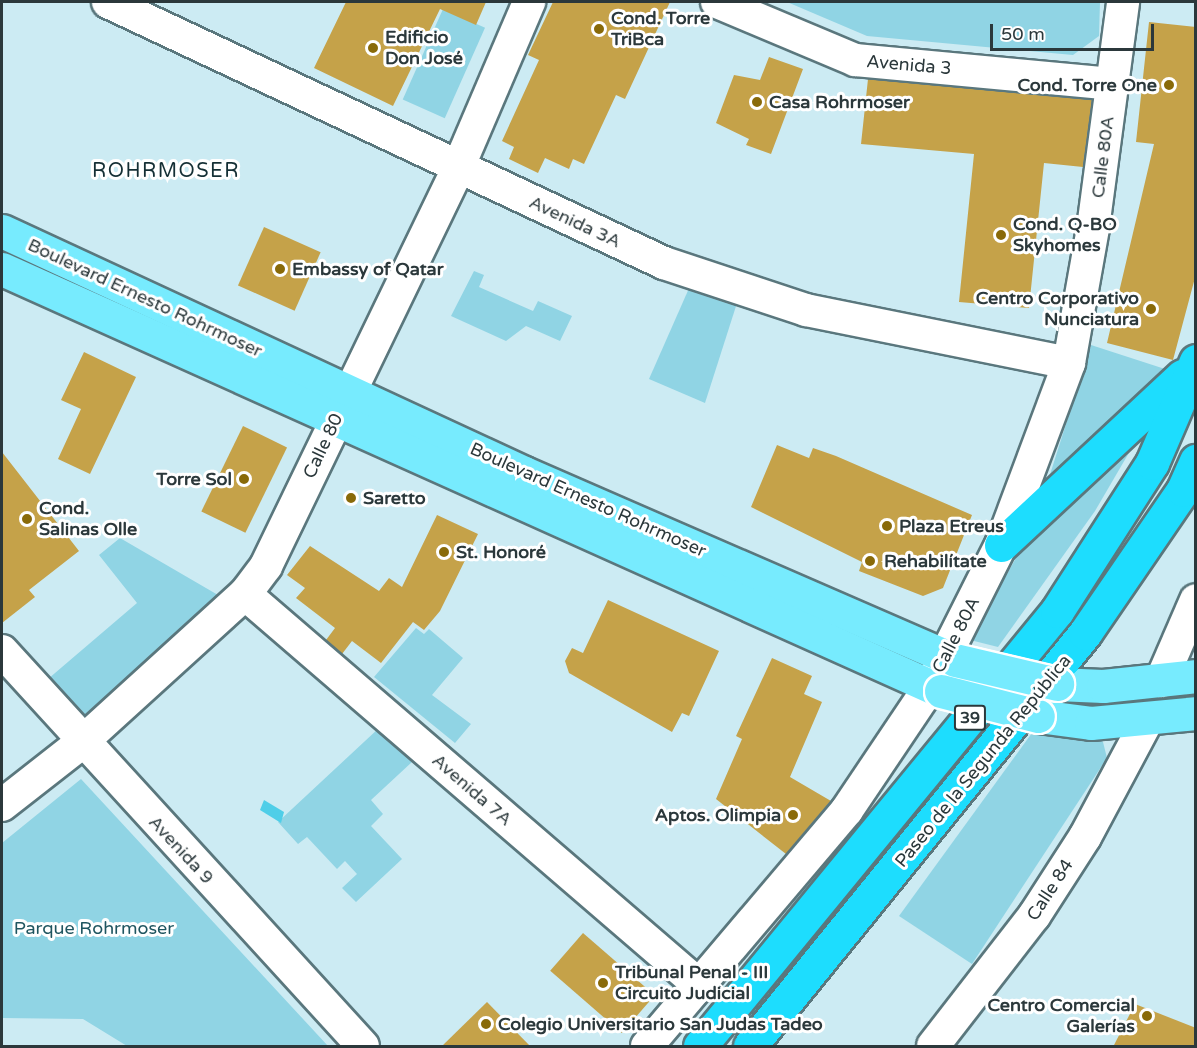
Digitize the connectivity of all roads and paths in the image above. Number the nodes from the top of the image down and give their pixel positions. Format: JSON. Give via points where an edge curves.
{"nodes":[{"id":1,"x":108,"y":2,"type":"edge"},
{"id":2,"x":530,"y":2,"type":"edge"},
{"id":3,"x":717,"y":2,"type":"edge"},
{"id":4,"x":1123,"y":2,"type":"edge"},
{"id":5,"x":1112,"y":84,"type":"junction"},
{"id":6,"x":458,"y":168,"type":"junction"},
{"id":7,"x":2,"y":231,"type":"edge"},
{"id":8,"x":2,"y":269,"type":"edge"},
{"id":9,"x":1195,"y":362,"type":"edge"},
{"id":10,"x":1069,"y":363,"type":"junction"},
{"id":11,"x":341,"y":407,"type":"junction"},
{"id":12,"x":1196,"y":461,"type":"edge"},
{"id":13,"x":1000,"y":545,"type":"junction"},
{"id":14,"x":245,"y":594,"type":"junction"},
{"id":15,"x":1196,"y":600,"type":"edge"},
{"id":16,"x":2,"y":651,"type":"edge"},
{"id":17,"x":950,"y":658,"type":"junction"},
{"id":18,"x":1196,"y":676,"type":"edge"},
{"id":19,"x":1161,"y":681,"type":"junction"},
{"id":20,"x":935,"y":690,"type":"junction"},
{"id":21,"x":1196,"y":713,"type":"edge"},
{"id":22,"x":1041,"y":717,"type":"junction"},
{"id":23,"x":1147,"y":721,"type":"junction"},
{"id":24,"x":81,"y":743,"type":"junction"},
{"id":25,"x":2,"y":805,"type":"edge"},
{"id":26,"x":699,"y":985,"type":"junction"},
{"id":27,"x":363,"y":1047,"type":"edge"},
{"id":28,"x":647,"y":1047,"type":"edge"},
{"id":29,"x":700,"y":1047,"type":"edge"},
{"id":30,"x":750,"y":1047,"type":"edge"},
{"id":31,"x":933,"y":1047,"type":"edge"}],
"edges":[{"from":1,"to":6,"type":"street","name":"Avenida 3A"},
{"from":2,"to":6,"type":"street","name":"Calle 80"},
{"from":3,"to":5,"type":"street","name":"Avenida 3","via":[[855,60]]},
{"from":4,"to":5,"type":"street","name":"Calle 80A"},
{"from":5,"to":10,"type":"street","name":"Calle 80A"},
{"from":6,"to":10,"type":"street","name":"Avenida 3A","via":[[663,263],[806,310]]},
{"from":6,"to":11,"type":"street","name":"Calle 80"},
{"from":7,"to":11,"type":"main road","name":"Boulevard Ernesto Rohrmoser"},
{"from":8,"to":11,"type":"main road","name":"Boulevard Ernesto Rohrmoser"},
{"from":9,"to":13,"type":"highway"},
{"from":9,"to":29,"type":"highway","name":"Paseo de la Segunda República","number":"39","via":[[1152,463],[1057,611]]},
{"from":10,"to":13,"type":"street","name":"Calle 80A"},
{"from":11,"to":14,"type":"street","name":"Calle 80","via":[[266,566]]},
{"from":11,"to":17,"type":"main road","name":"Boulevard Ernesto Rohrmoser"},
{"from":11,"to":20,"type":"main road","name":"Boulevard Ernesto Rohrmoser"},
{"from":12,"to":30,"type":"highway","name":"Paseo de la Segunda República","number":"39","via":[[1184,490],[1085,633]]},
{"from":13,"to":17,"type":"street","name":"Calle 80A"},
{"from":14,"to":24,"type":"street","name":"Calle 80"},
{"from":14,"to":26,"type":"street","name":"Avenida 7A"},
{"from":15,"to":19,"type":"street"},
{"from":16,"to":24,"type":"street","name":"Avenida 9"},
{"from":17,"to":19,"type":"main road","name":"Boulevard Ernesto Rohrmoser","bridge":true,"via":[[1057,684]]},
{"from":17,"to":20,"type":"street","name":"Calle 80A"},
{"from":18,"to":19,"type":"main road","name":"Boulevard Ernesto Rohrmoser"},
{"from":19,"to":22,"type":"main road","via":[[1147,699]]},
{"from":20,"to":22,"type":"main road","name":"Boulevard Ernesto Rohrmoser","bridge":true},
{"from":20,"to":26,"type":"street","name":"Calle 80A","via":[[847,810]]},
{"from":21,"to":23,"type":"main road","name":"Boulevard Ernesto Rohrmoser"},
{"from":22,"to":23,"type":"main road","name":"Boulevard Ernesto Rohrmoser"},
{"from":23,"to":31,"type":"street","name":"Calle 84","via":[[1085,837],[1034,916]]},
{"from":24,"to":25,"type":"street","name":"Calle 80"},
{"from":24,"to":27,"type":"street","name":"Avenida 9"},
{"from":26,"to":28,"type":"street","name":"Calle 80A"}]}
